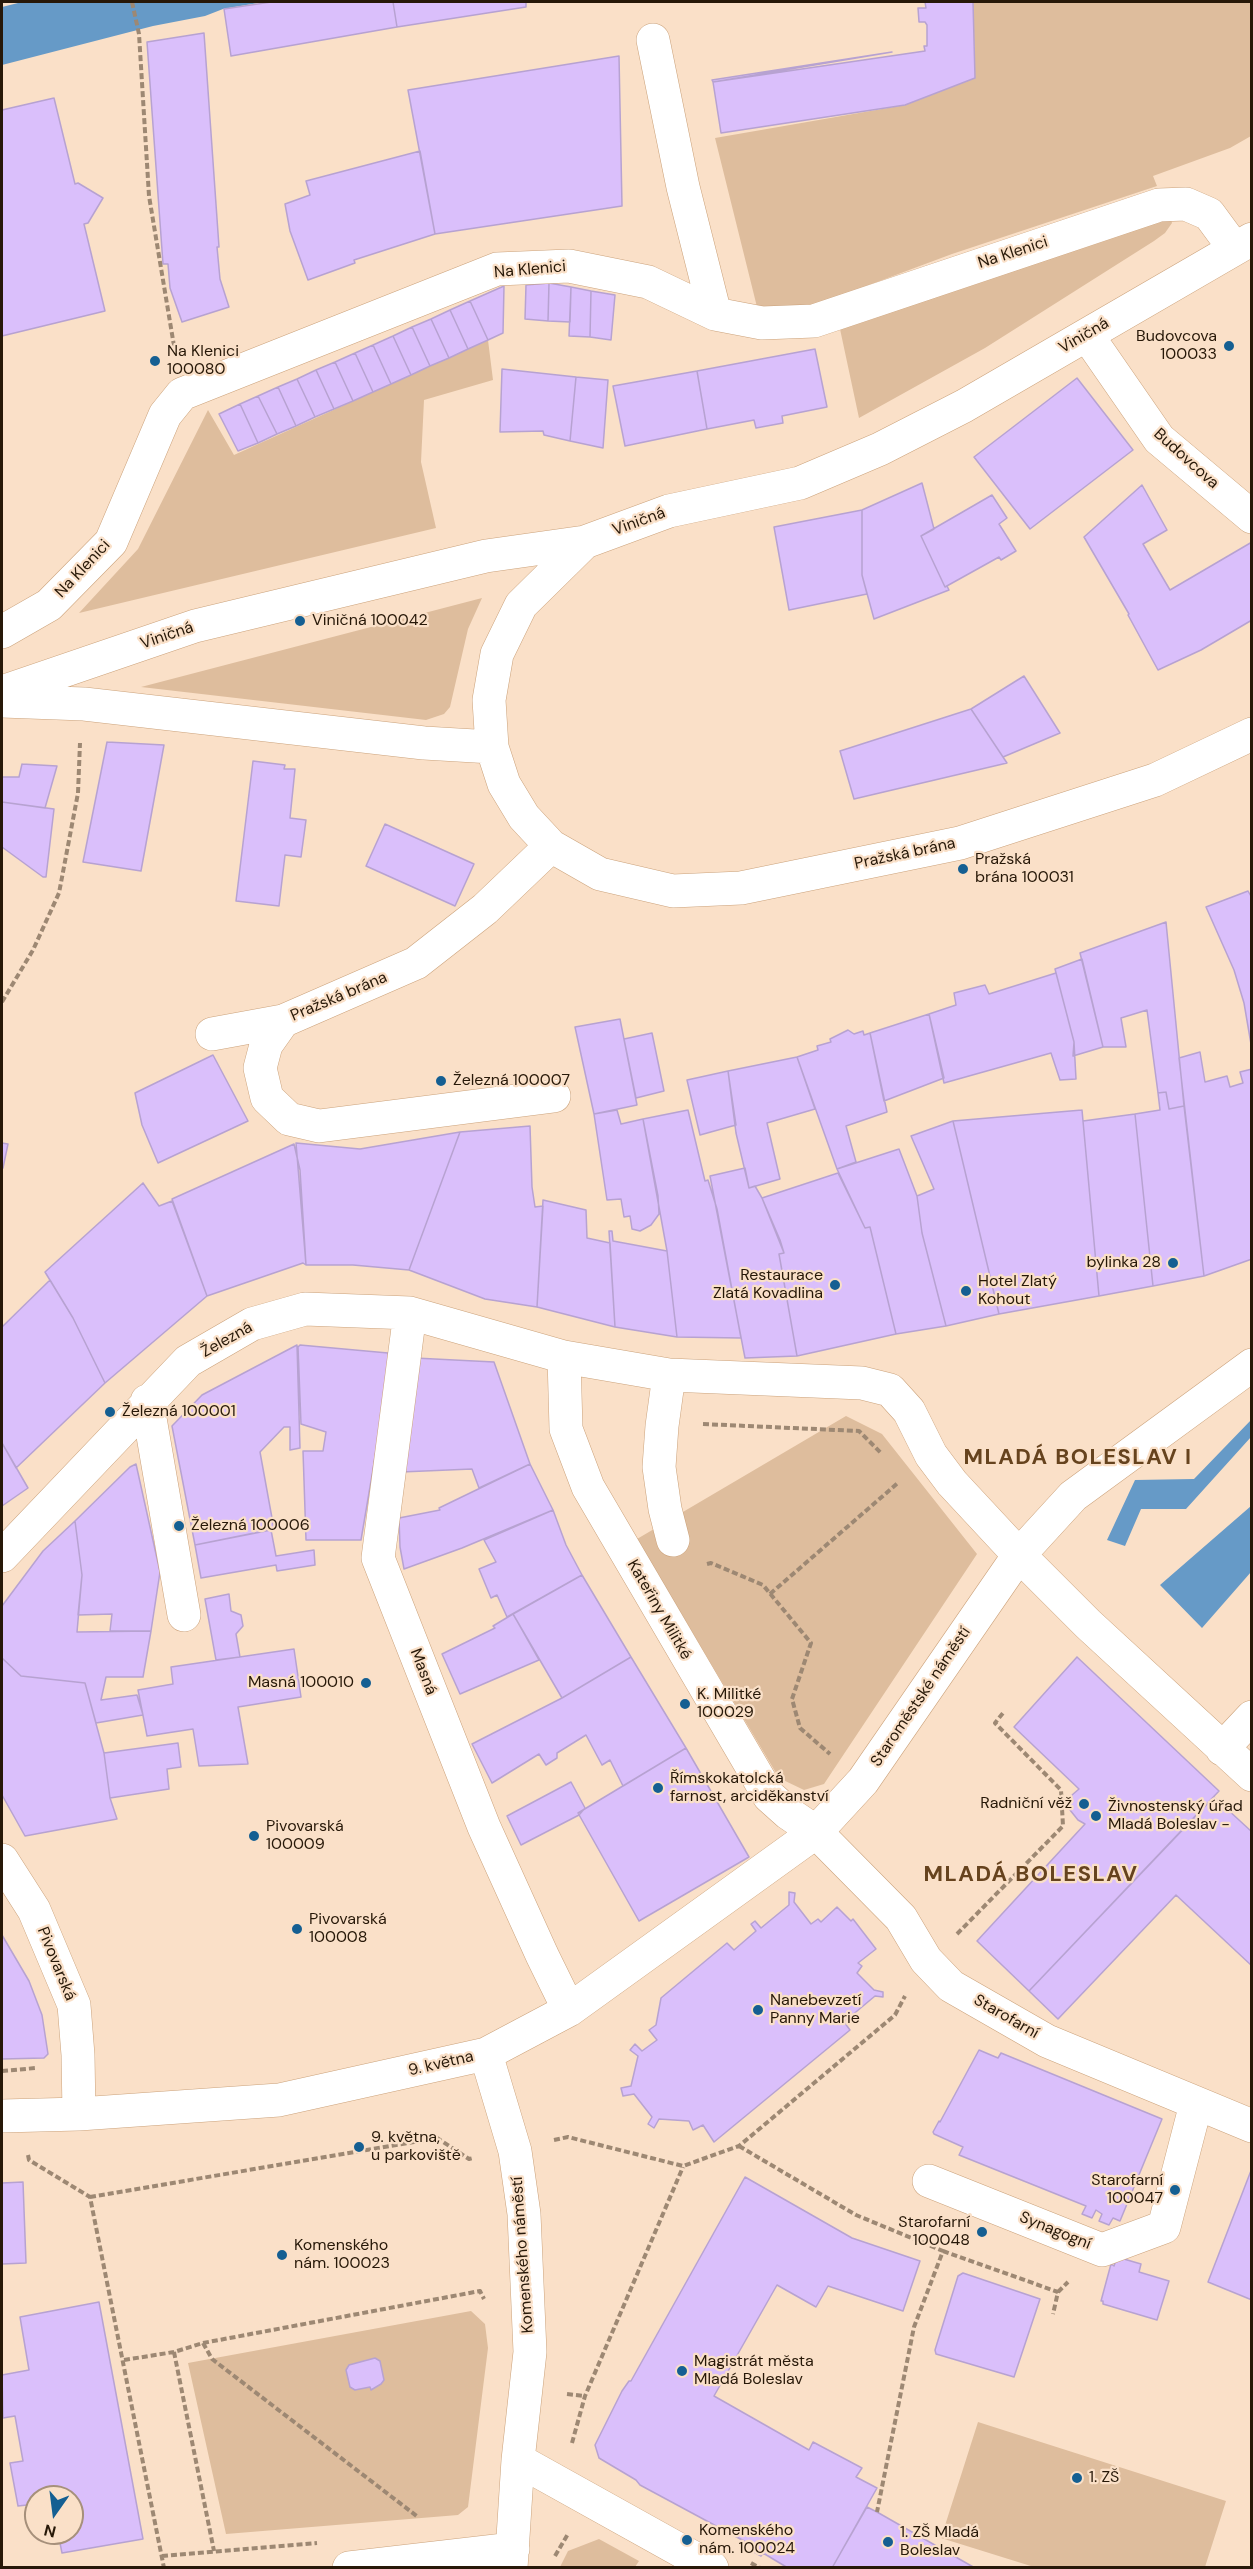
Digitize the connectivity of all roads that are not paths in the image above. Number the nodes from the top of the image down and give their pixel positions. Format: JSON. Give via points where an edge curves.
{"nodes":[{"id":1,"x":653,"y":40,"type":"dead end"},
{"id":2,"x":1246,"y":237,"type":"edge"},
{"id":3,"x":715,"y":314,"type":"junction"},
{"id":4,"x":1087,"y":334,"type":"junction"},
{"id":5,"x":1251,"y":517,"type":"edge"},
{"id":6,"x":585,"y":542,"type":"junction"},
{"id":7,"x":2,"y":632,"type":"edge"},
{"id":8,"x":2,"y":692,"type":"edge"},
{"id":9,"x":2,"y":701,"type":"edge"},
{"id":10,"x":1251,"y":734,"type":"edge"},
{"id":11,"x":492,"y":747,"type":"junction"},
{"id":12,"x":551,"y":846,"type":"junction"},
{"id":13,"x":283,"y":1021,"type":"junction"},
{"id":14,"x":212,"y":1034,"type":"dead end"},
{"id":15,"x":554,"y":1096,"type":"dead end"},
{"id":16,"x":410,"y":1313,"type":"junction"},
{"id":17,"x":564,"y":1357,"type":"junction"},
{"id":18,"x":1251,"y":1365,"type":"edge"},
{"id":19,"x":669,"y":1375,"type":"junction"},
{"id":20,"x":147,"y":1401,"type":"junction"},
{"id":21,"x":673,"y":1540,"type":"dead end"},
{"id":22,"x":1018,"y":1555,"type":"junction"},
{"id":23,"x":2,"y":1556,"type":"edge"},
{"id":24,"x":184,"y":1615,"type":"dead end"},
{"id":25,"x":1251,"y":1717,"type":"edge"},
{"id":26,"x":1222,"y":1749,"type":"junction"},
{"id":27,"x":1251,"y":1775,"type":"edge"},
{"id":28,"x":816,"y":1832,"type":"junction"},
{"id":29,"x":2,"y":1860,"type":"edge"},
{"id":30,"x":569,"y":2010,"type":"junction"},
{"id":31,"x":486,"y":2054,"type":"junction"},
{"id":32,"x":1196,"y":2104,"type":"junction"},
{"id":33,"x":79,"y":2114,"type":"junction"},
{"id":34,"x":2,"y":2115,"type":"edge"},
{"id":35,"x":1251,"y":2126,"type":"edge"},
{"id":36,"x":929,"y":2181,"type":"dead end"},
{"id":37,"x":518,"y":2460,"type":"junction"},
{"id":38,"x":512,"y":2558,"type":"edge"},
{"id":39,"x":349,"y":2568,"type":"edge"},
{"id":40,"x":712,"y":2568,"type":"edge"}],
"edges":[{"from":1,"to":3,"type":"street","via":[[683,187]]},
{"from":2,"to":3,"type":"street","name":"Na Klenici","via":[[1186,204],[1159,205],[814,321],[762,323]]},
{"from":2,"to":4,"type":"street","name":"Viničná"},
{"from":3,"to":7,"type":"street","name":"Na Klenici","via":[[648,282],[569,266],[497,269],[182,394],[165,415],[111,542],[49,605]]},
{"from":4,"to":5,"type":"street","name":"Budovcova","via":[[1159,439]]},
{"from":4,"to":6,"type":"street","name":"Viničná","via":[[964,406],[880,449],[800,483],[669,511]]},
{"from":6,"to":8,"type":"street","name":"Viničná","via":[[486,556],[195,626]]},
{"from":6,"to":11,"type":"street","name":"Pražská brána","via":[[521,606],[498,654],[489,700]]},
{"from":9,"to":11,"type":"street","via":[[84,704],[424,743]]},
{"from":10,"to":12,"type":"street","name":"Pražská brána","via":[[1159,791],[960,843],[674,900],[600,874]]},
{"from":11,"to":12,"type":"street","name":"Pražská brána","via":[[504,784],[524,817]]},
{"from":12,"to":13,"type":"street","name":"Pražská brána","via":[[485,909],[416,963]]},
{"from":13,"to":14,"type":"street"},
{"from":13,"to":15,"type":"street","name":"Pražská brána","via":[[266,1045],[260,1068],[267,1098],[289,1119],[319,1126]]},
{"from":16,"to":17,"type":"street","name":"Železná","via":[[475,1328]]},
{"from":16,"to":20,"type":"street","name":"Železná","via":[[305,1309],[252,1324],[188,1361]]},
{"from":16,"to":30,"type":"street","name":"Masná","via":[[378,1558],[484,1827]]},
{"from":17,"to":19,"type":"street","name":"Železná"},
{"from":17,"to":28,"type":"street","name":"Kateřiny Militké","via":[[566,1429],[588,1487],[769,1796]]},
{"from":18,"to":22,"type":"street","name":"Staroměstské náměstí","via":[[1073,1496]]},
{"from":19,"to":21,"type":"street","via":[[659,1467]]},
{"from":19,"to":22,"type":"street","name":"Železná","via":[[862,1383],[890,1390],[909,1411],[931,1455],[952,1483]]},
{"from":20,"to":23,"type":"street","name":"Železná"},
{"from":20,"to":24,"type":"street"},
{"from":22,"to":26,"type":"street"},
{"from":22,"to":28,"type":"street","name":"Staroměstské náměstí","via":[[863,1781]]},
{"from":25,"to":26,"type":"street"},
{"from":26,"to":27,"type":"street"},
{"from":28,"to":30,"type":"street","name":"9. května"},
{"from":28,"to":32,"type":"street","name":"Starofarní","via":[[901,1918],[926,1960],[951,1986],[1047,2041]]},
{"from":29,"to":33,"type":"street","name":"Pivovarská","via":[[34,1910],[74,2005]]},
{"from":30,"to":31,"type":"street","name":"9. května"},
{"from":31,"to":33,"type":"street","name":"9. května","via":[[279,2100]]},
{"from":31,"to":37,"type":"street","name":"Komenského náměstí","via":[[515,2151],[524,2214],[530,2352]]},
{"from":32,"to":35,"type":"street","name":"Starofarní"},
{"from":32,"to":36,"type":"street","name":"Synagogní","via":[[1164,2227],[1102,2250]]},
{"from":33,"to":34,"type":"street","name":"9. května"},
{"from":37,"to":38,"type":"street","name":"Komenského náměstí"},
{"from":37,"to":40,"type":"street"},
{"from":38,"to":39,"type":"street","name":"Komenského náměstí"}]}
